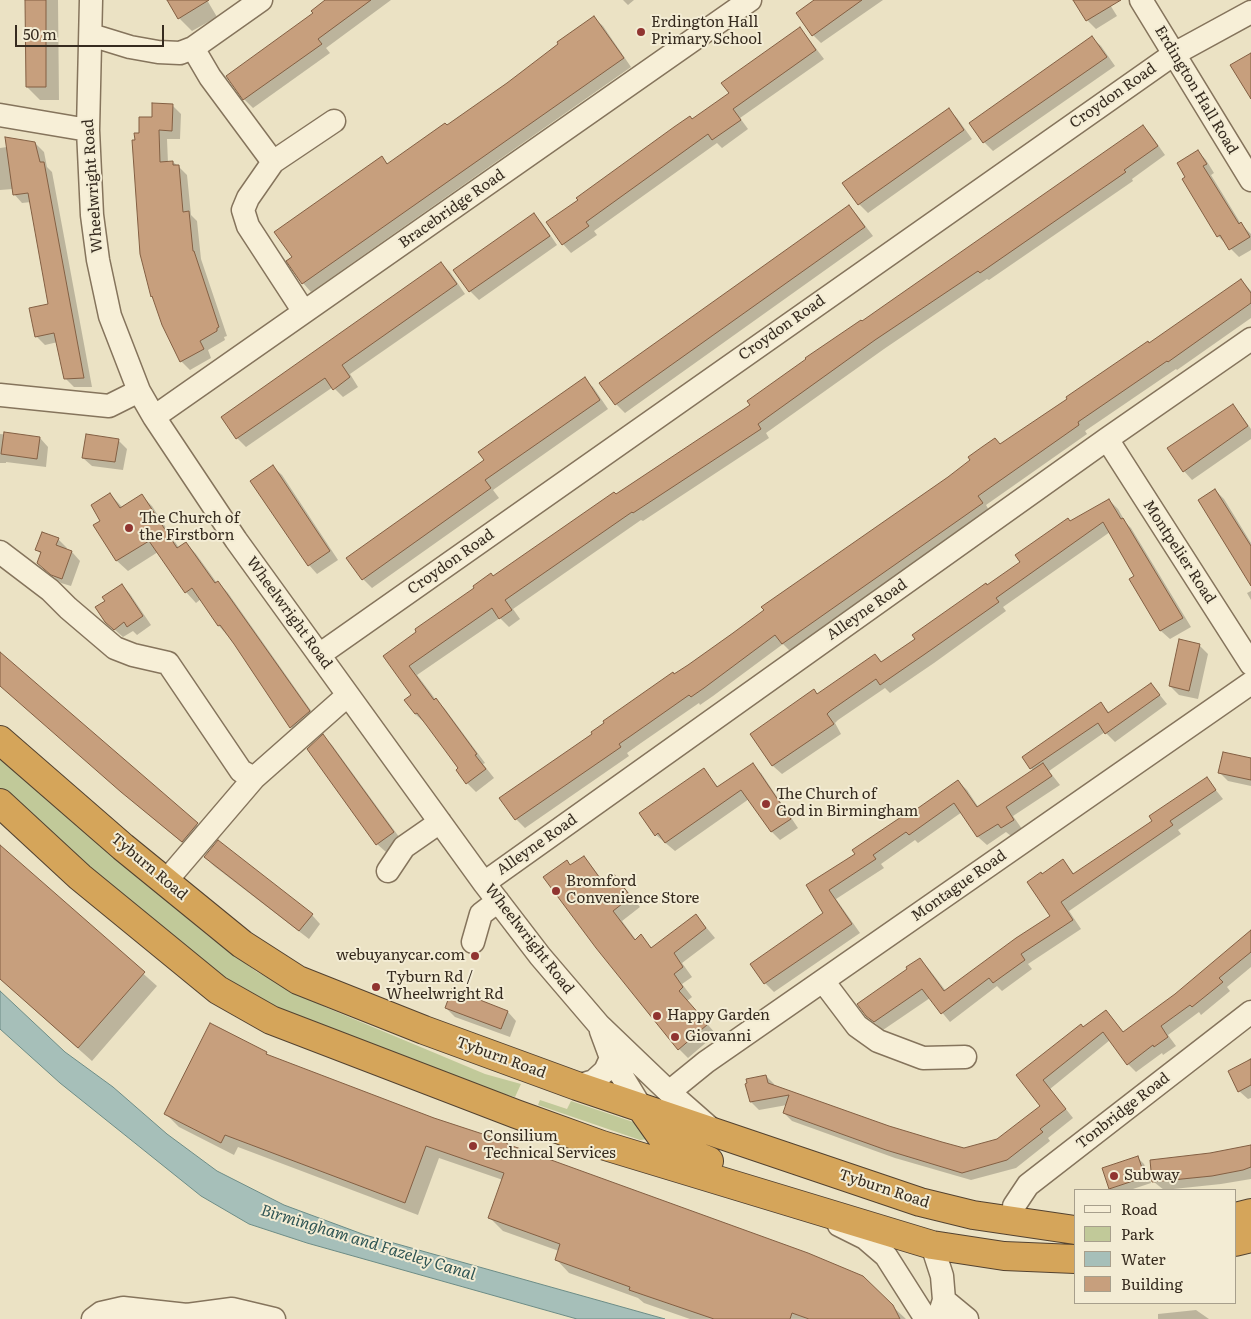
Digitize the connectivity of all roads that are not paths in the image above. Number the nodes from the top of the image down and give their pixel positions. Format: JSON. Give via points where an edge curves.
{"nodes":[{"id":1,"x":91,"y":0,"type":"edge"},
{"id":2,"x":261,"y":0,"type":"edge"},
{"id":3,"x":750,"y":0,"type":"edge"},
{"id":4,"x":1141,"y":0,"type":"edge"},
{"id":5,"x":1251,"y":12,"type":"edge"},
{"id":6,"x":91,"y":35,"type":"junction"},
{"id":7,"x":193,"y":48,"type":"junction"},
{"id":8,"x":1174,"y":54,"type":"junction"},
{"id":9,"x":0,"y":116,"type":"edge"},
{"id":10,"x":334,"y":121,"type":"dead end"},
{"id":11,"x":88,"y":130,"type":"junction"},
{"id":12,"x":272,"y":162,"type":"junction"},
{"id":13,"x":1251,"y":180,"type":"edge"},
{"id":14,"x":304,"y":312,"type":"junction"},
{"id":15,"x":1251,"y":339,"type":"edge"},
{"id":16,"x":139,"y":391,"type":"junction"},
{"id":17,"x":0,"y":395,"type":"edge"},
{"id":18,"x":154,"y":417,"type":"junction"},
{"id":19,"x":1107,"y":439,"type":"junction"},
{"id":20,"x":0,"y":552,"type":"edge"},
{"id":21,"x":319,"y":655,"type":"junction"},
{"id":22,"x":1251,"y":664,"type":"edge"},
{"id":23,"x":1251,"y":683,"type":"edge"},
{"id":24,"x":348,"y":695,"type":"junction"},
{"id":25,"x":0,"y":740,"type":"edge"},
{"id":26,"x":254,"y":778,"type":"junction"},
{"id":27,"x":0,"y":803,"type":"edge"},
{"id":28,"x":440,"y":822,"type":"junction"},
{"id":29,"x":388,"y":871,"type":"dead end"},
{"id":30,"x":166,"y":881,"type":"junction"},
{"id":31,"x":484,"y":883,"type":"junction"},
{"id":32,"x":498,"y":901,"type":"junction"},
{"id":33,"x":473,"y":942,"type":"dead end"},
{"id":34,"x":823,"y":981,"type":"junction"},
{"id":35,"x":1251,"y":1012,"type":"edge"},
{"id":36,"x":599,"y":1025,"type":"junction"},
{"id":37,"x":965,"y":1057,"type":"dead end"},
{"id":38,"x":611,"y":1058,"type":"junction"},
{"id":39,"x":577,"y":1086,"type":"junction"},
{"id":40,"x":669,"y":1092,"type":"junction"},
{"id":41,"x":642,"y":1109,"type":"junction"},
{"id":42,"x":717,"y":1135,"type":"junction"},
{"id":43,"x":750,"y":1145,"type":"junction"},
{"id":44,"x":798,"y":1204,"type":"junction"},
{"id":45,"x":1251,"y":1213,"type":"edge"},
{"id":46,"x":1236,"y":1217,"type":"edge"},
{"id":47,"x":1014,"y":1222,"type":"junction"},
{"id":48,"x":1074,"y":1230,"type":"edge"},
{"id":49,"x":1251,"y":1238,"type":"edge"},
{"id":50,"x":1236,"y":1242,"type":"edge"},
{"id":51,"x":932,"y":1245,"type":"junction"},
{"id":52,"x":1074,"y":1259,"type":"edge"},
{"id":53,"x":941,"y":1309,"type":"edge"},
{"id":54,"x":92,"y":1319,"type":"edge"},
{"id":55,"x":274,"y":1319,"type":"edge"},
{"id":56,"x":926,"y":1319,"type":"edge"},
{"id":57,"x":967,"y":1319,"type":"edge"}],
"edges":[{"from":1,"to":6,"type":"street","name":"Wheelwright Road"},
{"from":2,"to":7,"type":"street"},
{"from":3,"to":14,"type":"street","name":"Bracebridge Road"},
{"from":4,"to":8,"type":"street","name":"Erdington Hall Road"},
{"from":5,"to":8,"type":"street","name":"Croydon Road"},
{"from":6,"to":7,"type":"street","via":[[158,52],[180,53]]},
{"from":6,"to":11,"type":"street","name":"Wheelwright Road"},
{"from":7,"to":12,"type":"street","via":[[210,77]]},
{"from":8,"to":13,"type":"street","name":"Erdington Hall Road"},
{"from":8,"to":21,"type":"street","name":"Croydon Road"},
{"from":9,"to":11,"type":"street"},
{"from":10,"to":12,"type":"street"},
{"from":11,"to":16,"type":"street","name":"Wheelwright Road","via":[[92,215],[98,260],[110,316]]},
{"from":12,"to":14,"type":"street","via":[[243,210],[248,226]]},
{"from":14,"to":18,"type":"street","name":"Bracebridge Road"},
{"from":15,"to":19,"type":"street","name":"Alleyne Road"},
{"from":16,"to":17,"type":"street","via":[[109,406]]},
{"from":16,"to":18,"type":"street","name":"Wheelwright Road"},
{"from":18,"to":21,"type":"street","name":"Wheelwright Road","via":[[236,540]]},
{"from":19,"to":22,"type":"street","name":"Montpelier Road"},
{"from":19,"to":31,"type":"street","name":"Alleyne Road"},
{"from":20,"to":26,"type":"street","via":[[50,590],[115,648],[168,664],[241,771]]},
{"from":21,"to":24,"type":"street","name":"Wheelwright Road"},
{"from":23,"to":34,"type":"street","name":"Montague Road"},
{"from":24,"to":26,"type":"street"},
{"from":24,"to":28,"type":"street","name":"Wheelwright Road"},
{"from":25,"to":30,"type":"highway","name":"Tyburn Road"},
{"from":26,"to":30,"type":"street"},
{"from":27,"to":44,"type":"highway","via":[[80,877],[218,990],[272,1020],[602,1145]]},
{"from":28,"to":29,"type":"street","via":[[404,847]]},
{"from":28,"to":31,"type":"street","name":"Wheelwright Road"},
{"from":30,"to":39,"type":"highway","name":"Tyburn Road","via":[[242,944],[298,980]]},
{"from":31,"to":32,"type":"street","name":"Wheelwright Road"},
{"from":32,"to":33,"type":"street","via":[[481,914]]},
{"from":32,"to":36,"type":"street","name":"Wheelwright Road"},
{"from":34,"to":37,"type":"street","via":[[856,1026],[878,1041],[924,1058]]},
{"from":34,"to":40,"type":"street","name":"Montague Road","via":[[706,1062]]},
{"from":35,"to":47,"type":"street","name":"Tonbridge Road","via":[[1028,1185],[1014,1206]]},
{"from":36,"to":38,"type":"street","name":"Wheelwright Road"},
{"from":36,"to":40,"type":"street","name":"Wheelwright Road"},
{"from":38,"to":39,"type":"street","via":[[605,1071],[594,1081]]},
{"from":38,"to":41,"type":"street","name":"Wheelwright Road"},
{"from":39,"to":41,"type":"highway","name":"Tyburn Road"},
{"from":40,"to":42,"type":"street","name":"Wheelwright Road"},
{"from":41,"to":42,"type":"highway","name":"Tyburn Road"},
{"from":41,"to":44,"type":"highway","via":[[666,1143],[749,1176]]},
{"from":42,"to":43,"type":"highway","name":"Tyburn Road"},
{"from":43,"to":47,"type":"highway","name":"Tyburn Road","via":[[920,1202]]},
{"from":43,"to":51,"type":"highway","via":[[786,1171],[915,1221]]},
{"from":44,"to":51,"type":"highway"},
{"from":44,"to":56,"type":"street","via":[[865,1238],[886,1256]]},
{"from":45,"to":46,"type":"highway"},
{"from":47,"to":48,"type":"highway","name":"Tyburn Road"},
{"from":49,"to":50,"type":"highway"},
{"from":51,"to":52,"type":"highway","via":[[1004,1256]]},
{"from":51,"to":53,"type":"street","via":[[942,1276]]},
{"from":53,"to":57,"type":"street"},
{"from":54,"to":55,"type":"street","via":[[101,1313],[123,1308],[187,1316],[232,1309]]}]}
